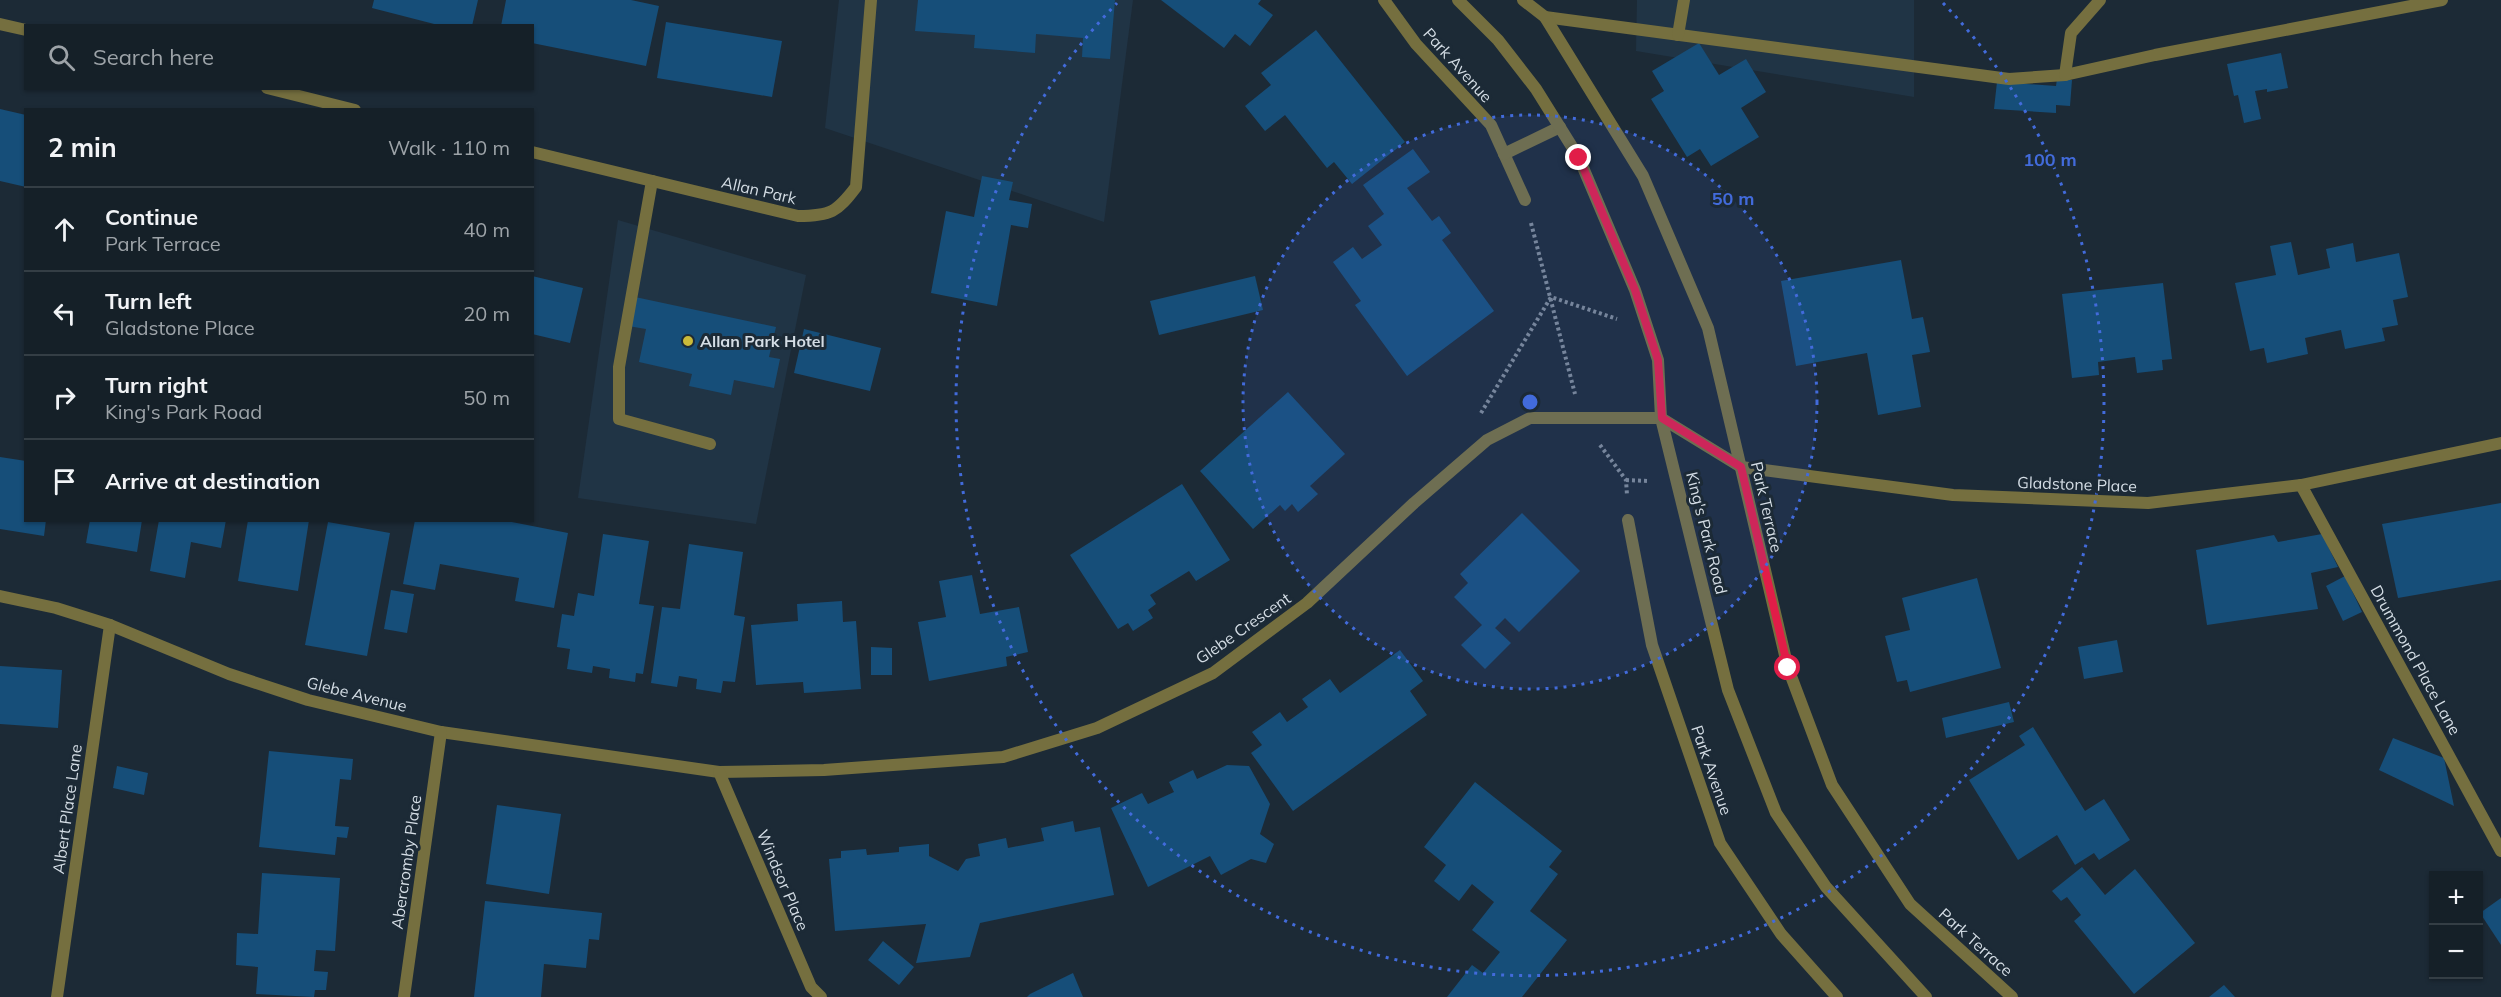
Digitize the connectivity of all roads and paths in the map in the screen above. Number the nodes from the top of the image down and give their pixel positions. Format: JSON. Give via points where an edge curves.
{"nodes":[{"id":1,"x":871,"y":0,"type":"edge"},
{"id":2,"x":1384,"y":0,"type":"edge"},
{"id":3,"x":1458,"y":0,"type":"edge"},
{"id":4,"x":1523,"y":0,"type":"edge"},
{"id":5,"x":1684,"y":0,"type":"edge"},
{"id":6,"x":2100,"y":0,"type":"edge"},
{"id":7,"x":2442,"y":0,"type":"edge"},
{"id":8,"x":1545,"y":17,"type":"junction"},
{"id":9,"x":0,"y":24,"type":"edge"},
{"id":10,"x":24,"y":30,"type":"edge"},
{"id":11,"x":1678,"y":35,"type":"junction"},
{"id":12,"x":2064,"y":75,"type":"junction"},
{"id":13,"x":275,"y":90,"type":"edge"},
{"id":14,"x":346,"y":108,"type":"edge"},
{"id":15,"x":1560,"y":127,"type":"junction"},
{"id":16,"x":534,"y":152,"type":"edge"},
{"id":17,"x":1504,"y":154,"type":"junction"},
{"id":18,"x":652,"y":181,"type":"junction"},
{"id":19,"x":1525,"y":200,"type":"joint"},
{"id":20,"x":1551,"y":297,"type":"junction"},
{"id":21,"x":1480,"y":415,"type":"dead end"},
{"id":22,"x":1581,"y":418,"type":"junction"},
{"id":23,"x":1662,"y":418,"type":"junction"},
{"id":24,"x":2501,"y":443,"type":"edge"},
{"id":25,"x":710,"y":444,"type":"dead end"},
{"id":26,"x":1741,"y":467,"type":"junction"},
{"id":27,"x":2301,"y":486,"type":"junction"},
{"id":28,"x":1628,"y":520,"type":"joint"},
{"id":29,"x":0,"y":596,"type":"edge"},
{"id":30,"x":110,"y":625,"type":"junction"},
{"id":31,"x":441,"y":732,"type":"junction"},
{"id":32,"x":719,"y":772,"type":"junction"},
{"id":33,"x":2501,"y":851,"type":"edge"},
{"id":34,"x":810,"y":992,"type":"edge"},
{"id":35,"x":57,"y":997,"type":"edge"},
{"id":36,"x":404,"y":997,"type":"edge"},
{"id":37,"x":821,"y":997,"type":"edge"},
{"id":38,"x":1837,"y":997,"type":"edge"},
{"id":39,"x":1926,"y":997,"type":"edge"},
{"id":40,"x":2012,"y":997,"type":"edge"}],
"edges":[{"from":1,"to":18,"type":"street","name":"Allan Park","via":[[856,187],[840,208],[819,216],[798,216]]},
{"from":2,"to":17,"type":"street","name":"Park Avenue","via":[[1416,44],[1491,125]]},
{"from":3,"to":15,"type":"street","name":"King's Park Road","via":[[1498,40]]},
{"from":4,"to":8,"type":"street","name":"Park Terrace"},
{"from":5,"to":11,"type":"street"},
{"from":6,"to":12,"type":"street","via":[[2071,33]]},
{"from":7,"to":12,"type":"street"},
{"from":8,"to":11,"type":"street"},
{"from":8,"to":26,"type":"street","name":"Park Terrace","via":[[1643,176],[1708,328]]},
{"from":9,"to":10,"type":"street"},
{"from":11,"to":12,"type":"street","via":[[2009,79]]},
{"from":13,"to":14,"type":"street"},
{"from":15,"to":17,"type":"street"},
{"from":15,"to":23,"type":"street","name":"King's Park Road","via":[[1579,158],[1635,290],[1658,360]]},
{"from":16,"to":18,"type":"street","name":"Allan Park"},
{"from":17,"to":19,"type":"street","name":"Park Avenue"},
{"from":18,"to":25,"type":"street","via":[[619,366],[619,419]]},
{"from":19,"to":20,"type":"path"},
{"from":20,"to":21,"type":"path"},
{"from":20,"to":22,"type":"path"},
{"from":22,"to":23,"type":"street","name":"Glebe Crescent"},
{"from":22,"to":28,"type":"path","via":[[1626,480]]},
{"from":22,"to":32,"type":"street","name":"Glebe Crescent","via":[[1530,418],[1487,440],[1307,603],[1223,666],[1097,728],[1003,757],[824,770]]},
{"from":23,"to":26,"type":"street","name":"Gladstone Place"},
{"from":23,"to":39,"type":"street","name":"King's Park Road","via":[[1728,690],[1776,813],[1826,887]]},
{"from":24,"to":27,"type":"street","name":"Gladstone Place"},
{"from":26,"to":27,"type":"street","name":"Gladstone Place","via":[[1953,495],[2148,503]]},
{"from":26,"to":40,"type":"street","name":"Park Terrace","via":[[1788,668],[1832,785],[1910,904]]},
{"from":27,"to":33,"type":"street","name":"Drummond Place Lane"},
{"from":28,"to":38,"type":"street","name":"Park Avenue","via":[[1652,645],[1720,843],[1781,934]]},
{"from":29,"to":30,"type":"street","name":"Glebe Avenue"},
{"from":30,"to":31,"type":"street","name":"Glebe Avenue","via":[[229,674],[308,700]]},
{"from":30,"to":35,"type":"street","name":"Albert Place Lane"},
{"from":31,"to":32,"type":"street","name":"Glebe Avenue"},
{"from":31,"to":36,"type":"street","name":"Abercromby Place"},
{"from":32,"to":34,"type":"street","name":"Windsor Place"},
{"from":34,"to":37,"type":"street","name":"Windsor Place"}]}
